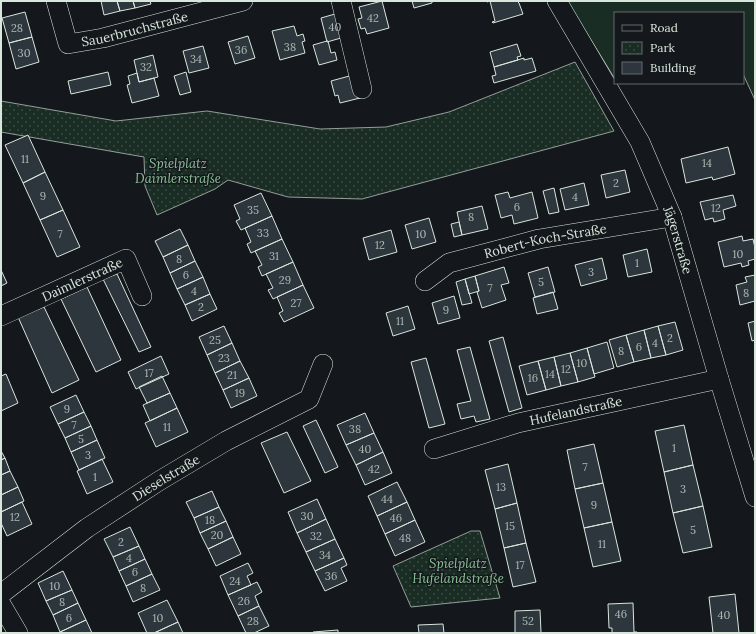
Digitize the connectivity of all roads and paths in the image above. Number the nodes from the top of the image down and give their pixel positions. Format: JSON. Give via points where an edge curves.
{"nodes":[{"id":1,"x":56,"y":1,"type":"edge"},
{"id":2,"x":243,"y":1,"type":"edge"},
{"id":3,"x":340,"y":1,"type":"edge"},
{"id":4,"x":557,"y":1,"type":"edge"},
{"id":5,"x":362,"y":89,"type":"dead end"},
{"id":6,"x":672,"y":217,"type":"junction"},
{"id":7,"x":425,"y":281,"type":"dead end"},
{"id":8,"x":142,"y":296,"type":"dead end"},
{"id":9,"x":1,"y":316,"type":"edge"},
{"id":10,"x":323,"y":364,"type":"dead end"},
{"id":11,"x":719,"y":379,"type":"junction"},
{"id":12,"x":434,"y":449,"type":"dead end"},
{"id":13,"x":754,"y":490,"type":"edge"},
{"id":14,"x":1,"y":594,"type":"edge"},
{"id":15,"x":1,"y":604,"type":"edge"},
{"id":16,"x":18,"y":633,"type":"edge"}],
"edges":[{"from":1,"to":2,"type":"street","name":"Sauerbruchstraße","via":[[68,44],[103,38]]},
{"from":3,"to":5,"type":"street"},
{"from":4,"to":6,"type":"street","name":"Jägerstraße","via":[[640,142]]},
{"from":6,"to":7,"type":"street","name":"Robert-Koch-Straße","via":[[539,238],[449,262]]},
{"from":6,"to":11,"type":"street","name":"Jägerstraße"},
{"from":8,"to":9,"type":"street","name":"Daimlerstraße","via":[[126,259]]},
{"from":10,"to":14,"type":"street","name":"Dieselstraße","via":[[309,399],[226,441],[159,481],[86,528]]},
{"from":11,"to":12,"type":"street","name":"Hufelandstraße","via":[[518,423]]},
{"from":11,"to":13,"type":"street","name":"Jägerstraße"},
{"from":15,"to":16,"type":"street"}]}
